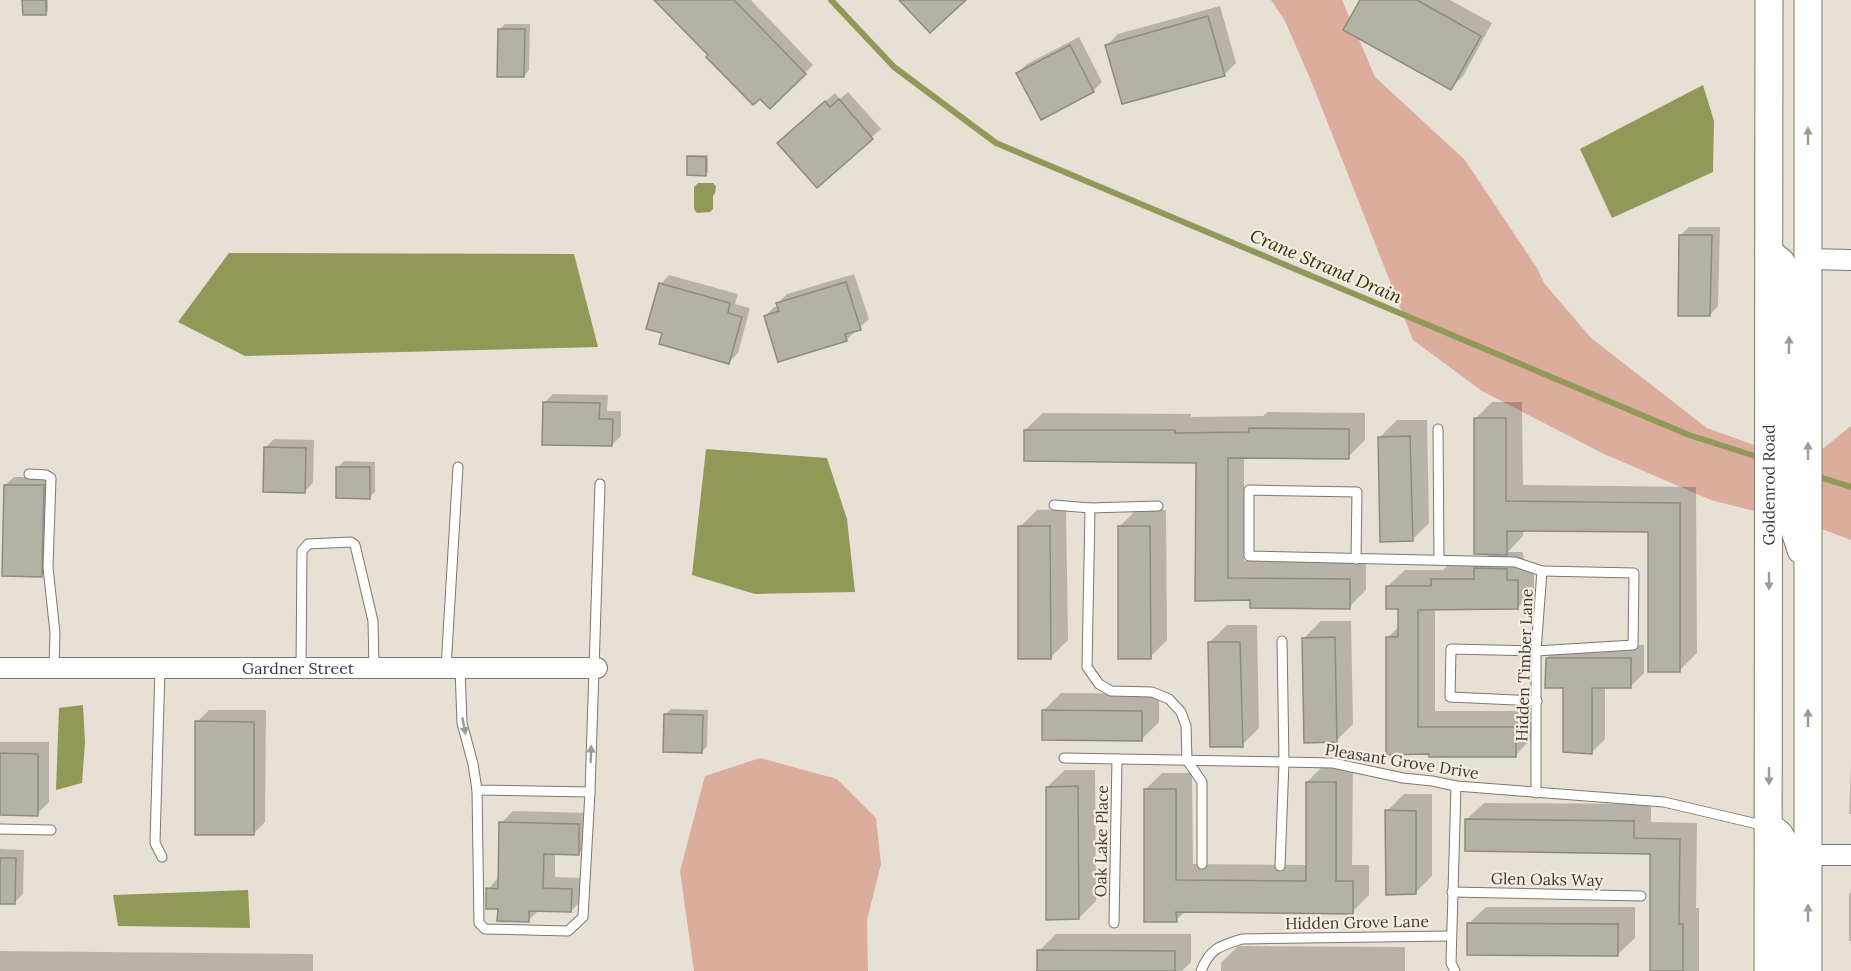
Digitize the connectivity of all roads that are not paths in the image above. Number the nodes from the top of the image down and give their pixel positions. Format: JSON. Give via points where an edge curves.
{"nodes":[{"id":1,"x":1769,"y":0,"type":"edge"},
{"id":2,"x":1808,"y":0,"type":"edge"},
{"id":3,"x":1809,"y":259,"type":"junction"},
{"id":4,"x":1851,"y":260,"type":"edge"},
{"id":5,"x":1788,"y":404,"type":"junction"},
{"id":6,"x":1437,"y":429,"type":"dead end"},
{"id":7,"x":458,"y":467,"type":"dead end"},
{"id":8,"x":29,"y":474,"type":"dead end"},
{"id":9,"x":600,"y":484,"type":"dead end"},
{"id":10,"x":1788,"y":500,"type":"junction"},
{"id":11,"x":1054,"y":505,"type":"dead end"},
{"id":12,"x":1158,"y":506,"type":"dead end"},
{"id":13,"x":1090,"y":508,"type":"junction"},
{"id":14,"x":1356,"y":559,"type":"junction"},
{"id":15,"x":1439,"y":559,"type":"junction"},
{"id":16,"x":1542,"y":571,"type":"junction"},
{"id":17,"x":1282,"y":641,"type":"dead end"},
{"id":18,"x":1536,"y":651,"type":"junction"},
{"id":19,"x":0,"y":668,"type":"edge"},
{"id":20,"x":54,"y":668,"type":"junction"},
{"id":21,"x":160,"y":668,"type":"junction"},
{"id":22,"x":301,"y":668,"type":"junction"},
{"id":23,"x":374,"y":668,"type":"junction"},
{"id":24,"x":453,"y":668,"type":"junction"},
{"id":25,"x":596,"y":668,"type":"junction"},
{"id":26,"x":1537,"y":701,"type":"junction"},
{"id":27,"x":1064,"y":758,"type":"dead end"},
{"id":28,"x":1117,"y":759,"type":"junction"},
{"id":29,"x":1187,"y":760,"type":"junction"},
{"id":30,"x":1284,"y":762,"type":"junction"},
{"id":31,"x":1456,"y":786,"type":"junction"},
{"id":32,"x":477,"y":790,"type":"junction"},
{"id":33,"x":590,"y":792,"type":"junction"},
{"id":34,"x":1536,"y":793,"type":"junction"},
{"id":35,"x":1769,"y":826,"type":"junction"},
{"id":36,"x":0,"y":829,"type":"edge"},
{"id":37,"x":51,"y":830,"type":"dead end"},
{"id":38,"x":1808,"y":855,"type":"junction"},
{"id":39,"x":1851,"y":855,"type":"edge"},
{"id":40,"x":162,"y":857,"type":"dead end"},
{"id":41,"x":1202,"y":864,"type":"dead end"},
{"id":42,"x":1280,"y":866,"type":"dead end"},
{"id":43,"x":1452,"y":892,"type":"junction"},
{"id":44,"x":1641,"y":896,"type":"dead end"},
{"id":45,"x":1114,"y":923,"type":"dead end"},
{"id":46,"x":1451,"y":936,"type":"junction"},
{"id":47,"x":1201,"y":971,"type":"edge"},
{"id":48,"x":1455,"y":971,"type":"edge"},
{"id":49,"x":1768,"y":971,"type":"edge"},
{"id":50,"x":1788,"y":971,"type":"edge"},
{"id":51,"x":1808,"y":971,"type":"edge"}],
"edges":[{"from":1,"to":3,"type":"main road","via":[[1787,225],[1797,247]]},
{"from":1,"to":5,"type":"main road","name":"Goldenrod Road","via":[[1769,252]]},
{"from":3,"to":2,"type":"main road","name":"Goldenrod Road","one_way":true},
{"from":3,"to":4,"type":"street"},
{"from":5,"to":3,"type":"main road","name":"Goldenrod Road","one_way":true},
{"from":5,"to":10,"type":"main road","name":"Goldenrod Road"},
{"from":10,"to":5,"type":"main road","name":"Goldenrod Road","one_way":true},
{"from":6,"to":15,"type":"lane"},
{"from":7,"to":24,"type":"lane"},
{"from":8,"to":20,"type":"lane","via":[[51,478],[48,567],[55,633]]},
{"from":9,"to":25,"type":"lane"},
{"from":10,"to":35,"type":"main road","name":"Goldenrod Road","one_way":true},
{"from":38,"to":10,"type":"main road","name":"Goldenrod Road","one_way":true,"via":[[1808,571]]},
{"from":11,"to":13,"type":"lane"},
{"from":12,"to":13,"type":"lane"},
{"from":13,"to":29,"type":"lane","via":[[1087,667],[1099,684],[1111,691],[1152,692],[1169,699],[1181,712],[1186,726]]},
{"from":14,"to":14,"type":"lane","name":"Hidden Timber Lane","via":[[1249,556],[1249,490],[1356,492]]},
{"from":14,"to":15,"type":"lane","name":"Hidden Timber Lane"},
{"from":15,"to":16,"type":"lane","name":"Hidden Timber Lane","via":[[1515,562]]},
{"from":16,"to":18,"type":"lane","name":"Hidden Timber Lane"},
{"from":16,"to":18,"type":"lane","via":[[1634,573],[1633,645]]},
{"from":17,"to":30,"type":"lane"},
{"from":18,"to":26,"type":"lane","name":"Hidden Timber Lane"},
{"from":18,"to":26,"type":"lane","via":[[1451,649],[1450,697]]},
{"from":19,"to":20,"type":"street","name":"Gardner Street"},
{"from":20,"to":21,"type":"street","name":"Gardner Street"},
{"from":21,"to":22,"type":"street","name":"Gardner Street"},
{"from":21,"to":40,"type":"lane","via":[[155,843]]},
{"from":22,"to":23,"type":"street","name":"Gardner Street"},
{"from":22,"to":23,"type":"lane","via":[[302,551],[308,544],[351,542],[355,544],[373,621]]},
{"from":23,"to":24,"type":"street","name":"Gardner Street"},
{"from":24,"to":25,"type":"street","name":"Gardner Street"},
{"from":24,"to":32,"type":"lane","one_way":true},
{"from":33,"to":25,"type":"lane","one_way":true},
{"from":26,"to":34,"type":"lane","name":"Hidden Timber Lane"},
{"from":27,"to":28,"type":"lane","name":"Pleasant Grove Drive"},
{"from":28,"to":29,"type":"lane","name":"Pleasant Grove Drive"},
{"from":28,"to":45,"type":"lane","name":"Oak Lake Place"},
{"from":29,"to":30,"type":"lane","name":"Pleasant Grove Drive"},
{"from":29,"to":41,"type":"lane","via":[[1202,782]]},
{"from":30,"to":31,"type":"lane","name":"Pleasant Grove Drive","via":[[1333,763]]},
{"from":30,"to":42,"type":"lane"},
{"from":31,"to":34,"type":"lane","name":"Pleasant Grove Drive"},
{"from":31,"to":43,"type":"lane","name":"Hidden Grove Lane"},
{"from":32,"to":33,"type":"lane"},
{"from":32,"to":33,"type":"lane","via":[[479,922],[484,929],[568,931],[583,917]]},
{"from":34,"to":35,"type":"lane","name":"Pleasant Grove Drive","via":[[1664,802]]},
{"from":35,"to":49,"type":"main road","name":"Goldenrod Road"},
{"from":35,"to":50,"type":"main road","via":[[1788,849]]},
{"from":36,"to":37,"type":"lane"},
{"from":38,"to":39,"type":"street"},
{"from":51,"to":38,"type":"main road","name":"Goldenrod Road","one_way":true},
{"from":43,"to":44,"type":"lane","name":"Glen Oaks Way"},
{"from":43,"to":46,"type":"lane","name":"Hidden Grove Lane"},
{"from":46,"to":47,"type":"lane","name":"Hidden Grove Lane","via":[[1242,939],[1218,946],[1206,958]]},
{"from":46,"to":48,"type":"lane","via":[[1450,963]]}]}
